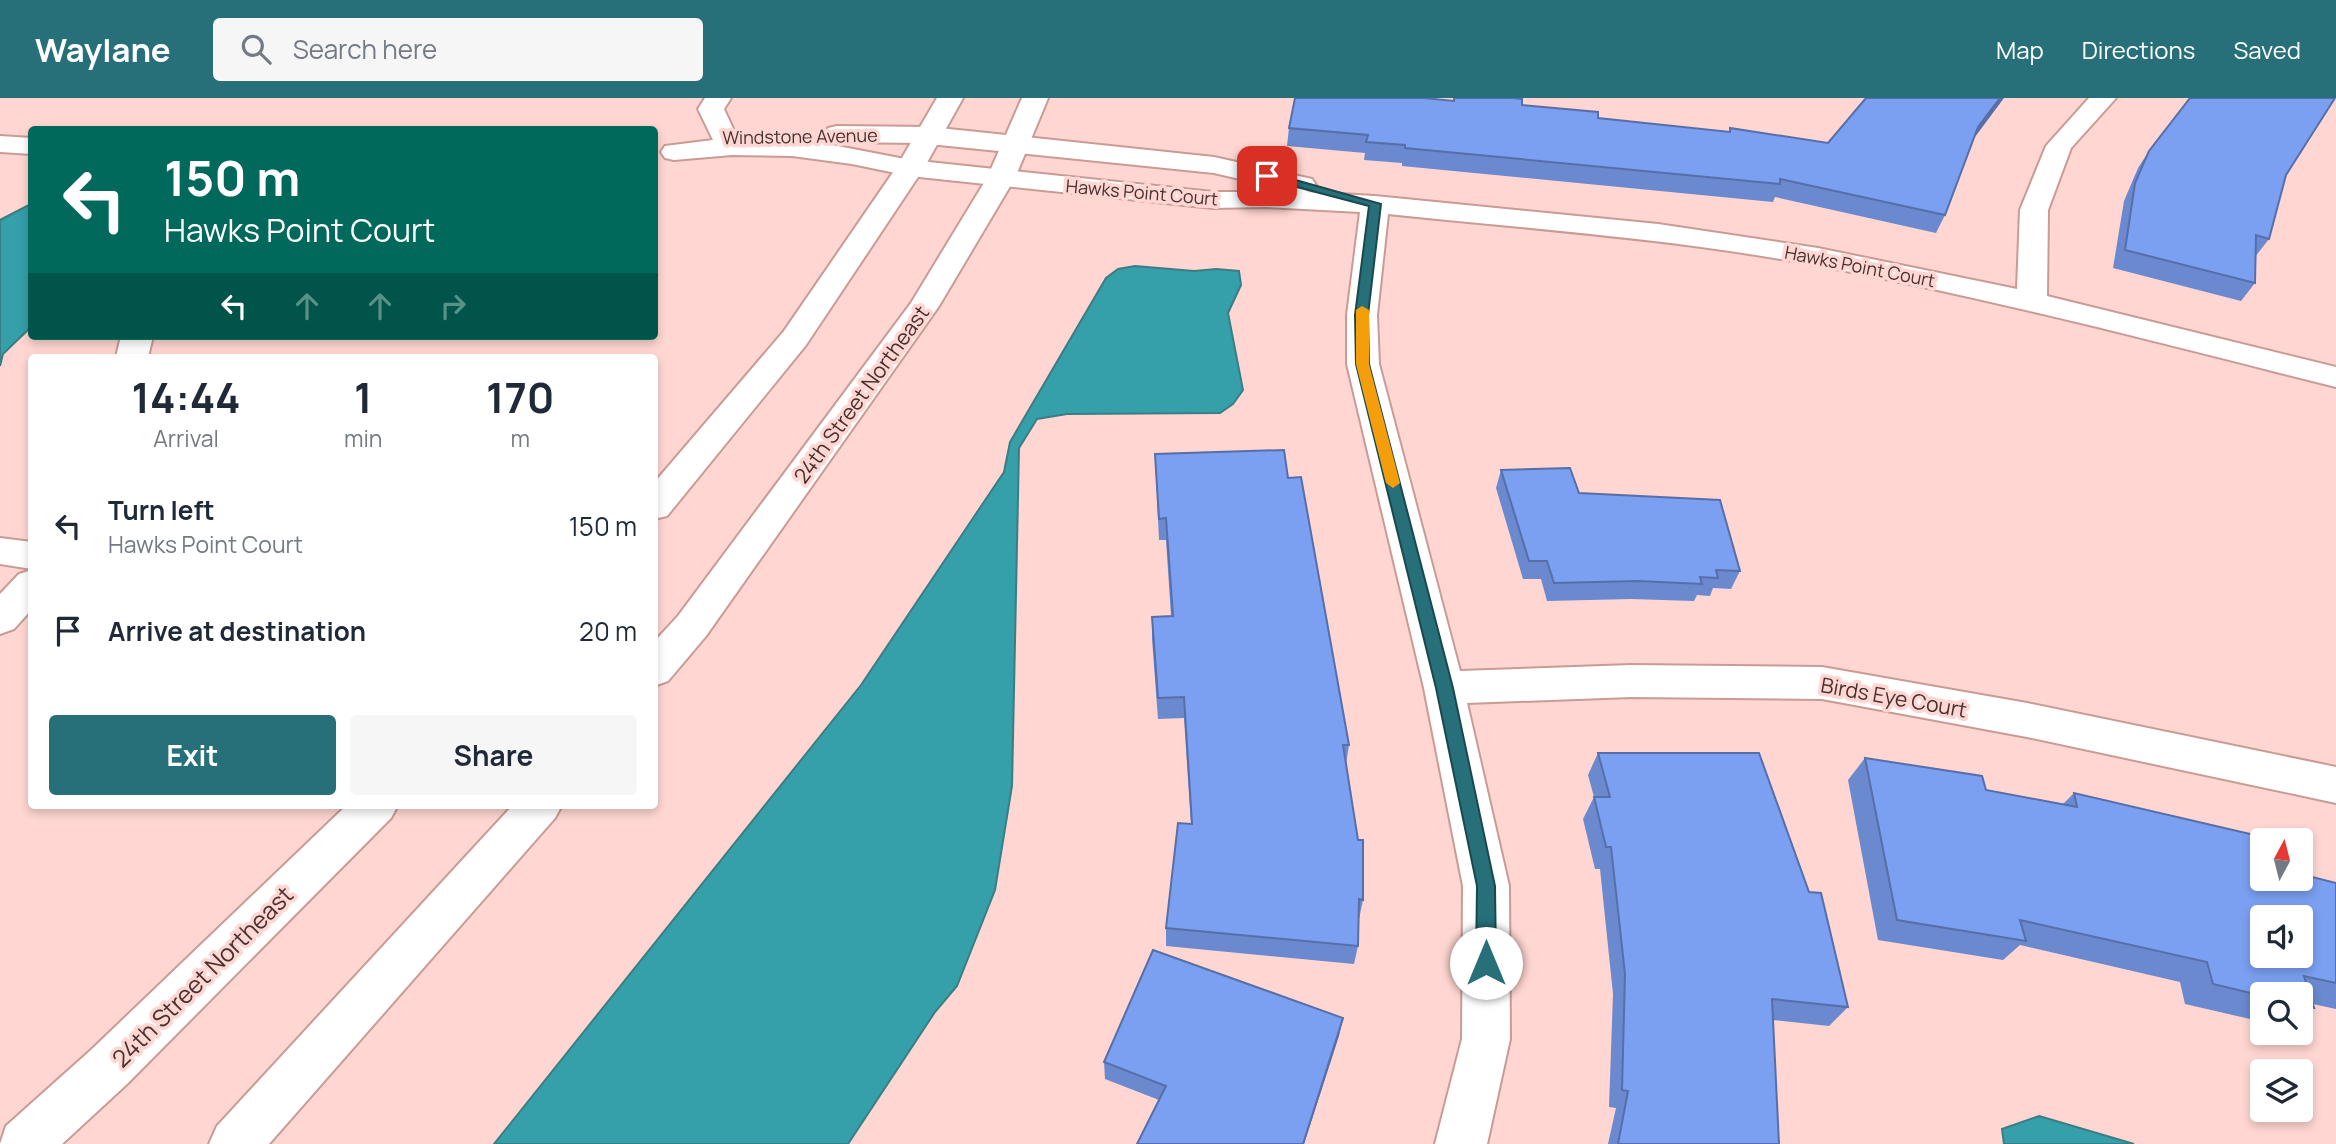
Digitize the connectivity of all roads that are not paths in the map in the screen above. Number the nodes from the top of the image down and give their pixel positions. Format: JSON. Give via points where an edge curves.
{"nodes":[{"id":1,"x":718,"y":98,"type":"edge"},
{"id":2,"x":950,"y":98,"type":"edge"},
{"id":3,"x":1035,"y":98,"type":"edge"},
{"id":4,"x":2103,"y":98,"type":"edge"},
{"id":5,"x":723,"y":135,"type":"junction"},
{"id":6,"x":929,"y":136,"type":"junction"},
{"id":7,"x":0,"y":144,"type":"edge"},
{"id":8,"x":28,"y":146,"type":"edge"},
{"id":9,"x":1015,"y":146,"type":"junction"},
{"id":10,"x":664,"y":156,"type":"edge"},
{"id":11,"x":910,"y":168,"type":"junction"},
{"id":12,"x":1001,"y":178,"type":"junction"},
{"id":13,"x":1375,"y":204,"type":"junction"},
{"id":14,"x":2032,"y":301,"type":"junction"},
{"id":15,"x":2336,"y":377,"type":"edge"},
{"id":16,"x":658,"y":502,"type":"edge"},
{"id":17,"x":0,"y":551,"type":"edge"},
{"id":18,"x":28,"y":555,"type":"edge"},
{"id":19,"x":28,"y":588,"type":"edge"},
{"id":20,"x":0,"y":619,"type":"edge"},
{"id":21,"x":658,"y":665,"type":"edge"},
{"id":22,"x":1444,"y":688,"type":"junction"},
{"id":23,"x":2336,"y":785,"type":"edge"},
{"id":24,"x":372,"y":809,"type":"edge"},
{"id":25,"x":536,"y":809,"type":"edge"},
{"id":26,"x":24,"y":1144,"type":"edge"},
{"id":27,"x":235,"y":1144,"type":"edge"},
{"id":28,"x":1461,"y":1144,"type":"edge"}],
"edges":[{"from":1,"to":5,"type":"street","via":[[711,109]]},
{"from":2,"to":6,"type":"street"},
{"from":3,"to":9,"type":"street","name":"24th Street Northeast"},
{"from":4,"to":14,"type":"street","via":[[2059,146],[2034,210]]},
{"from":5,"to":6,"type":"street","name":"Windstone Avenue"},
{"from":5,"to":10,"type":"street","name":"Windstone Avenue"},
{"from":6,"to":9,"type":"street","name":"Hawks Point Court"},
{"from":6,"to":11,"type":"street"},
{"from":7,"to":8,"type":"street"},
{"from":9,"to":12,"type":"street","name":"24th Street Northeast"},
{"from":9,"to":13,"type":"street","name":"Hawks Point Court","via":[[1214,165]]},
{"from":10,"to":11,"type":"street","name":"Windstone Avenue","via":[[712,147],[783,149],[876,159]]},
{"from":11,"to":12,"type":"street","name":"Hawks Point Court"},
{"from":11,"to":16,"type":"street","via":[[795,338]]},
{"from":12,"to":13,"type":"street","name":"Hawks Point Court","via":[[1213,200]]},
{"from":12,"to":21,"type":"street","name":"24th Street Northeast","via":[[883,365],[692,626]]},
{"from":13,"to":14,"type":"street","name":"Hawks Point Court","via":[[1778,251]]},
{"from":13,"to":22,"type":"street","via":[[1362,315],[1363,364]]},
{"from":14,"to":15,"type":"street","name":"Hawks Point Court"},
{"from":17,"to":18,"type":"street"},
{"from":19,"to":20,"type":"street"},
{"from":22,"to":23,"type":"street","name":"Birds Eye Court","via":[[1631,681],[1822,683],[2027,720]]},
{"from":22,"to":28,"type":"street","via":[[1486,886],[1486,1040]]},
{"from":24,"to":26,"type":"street","name":"24th Street Northeast","via":[[109,1068]]},
{"from":25,"to":27,"type":"street"}]}
